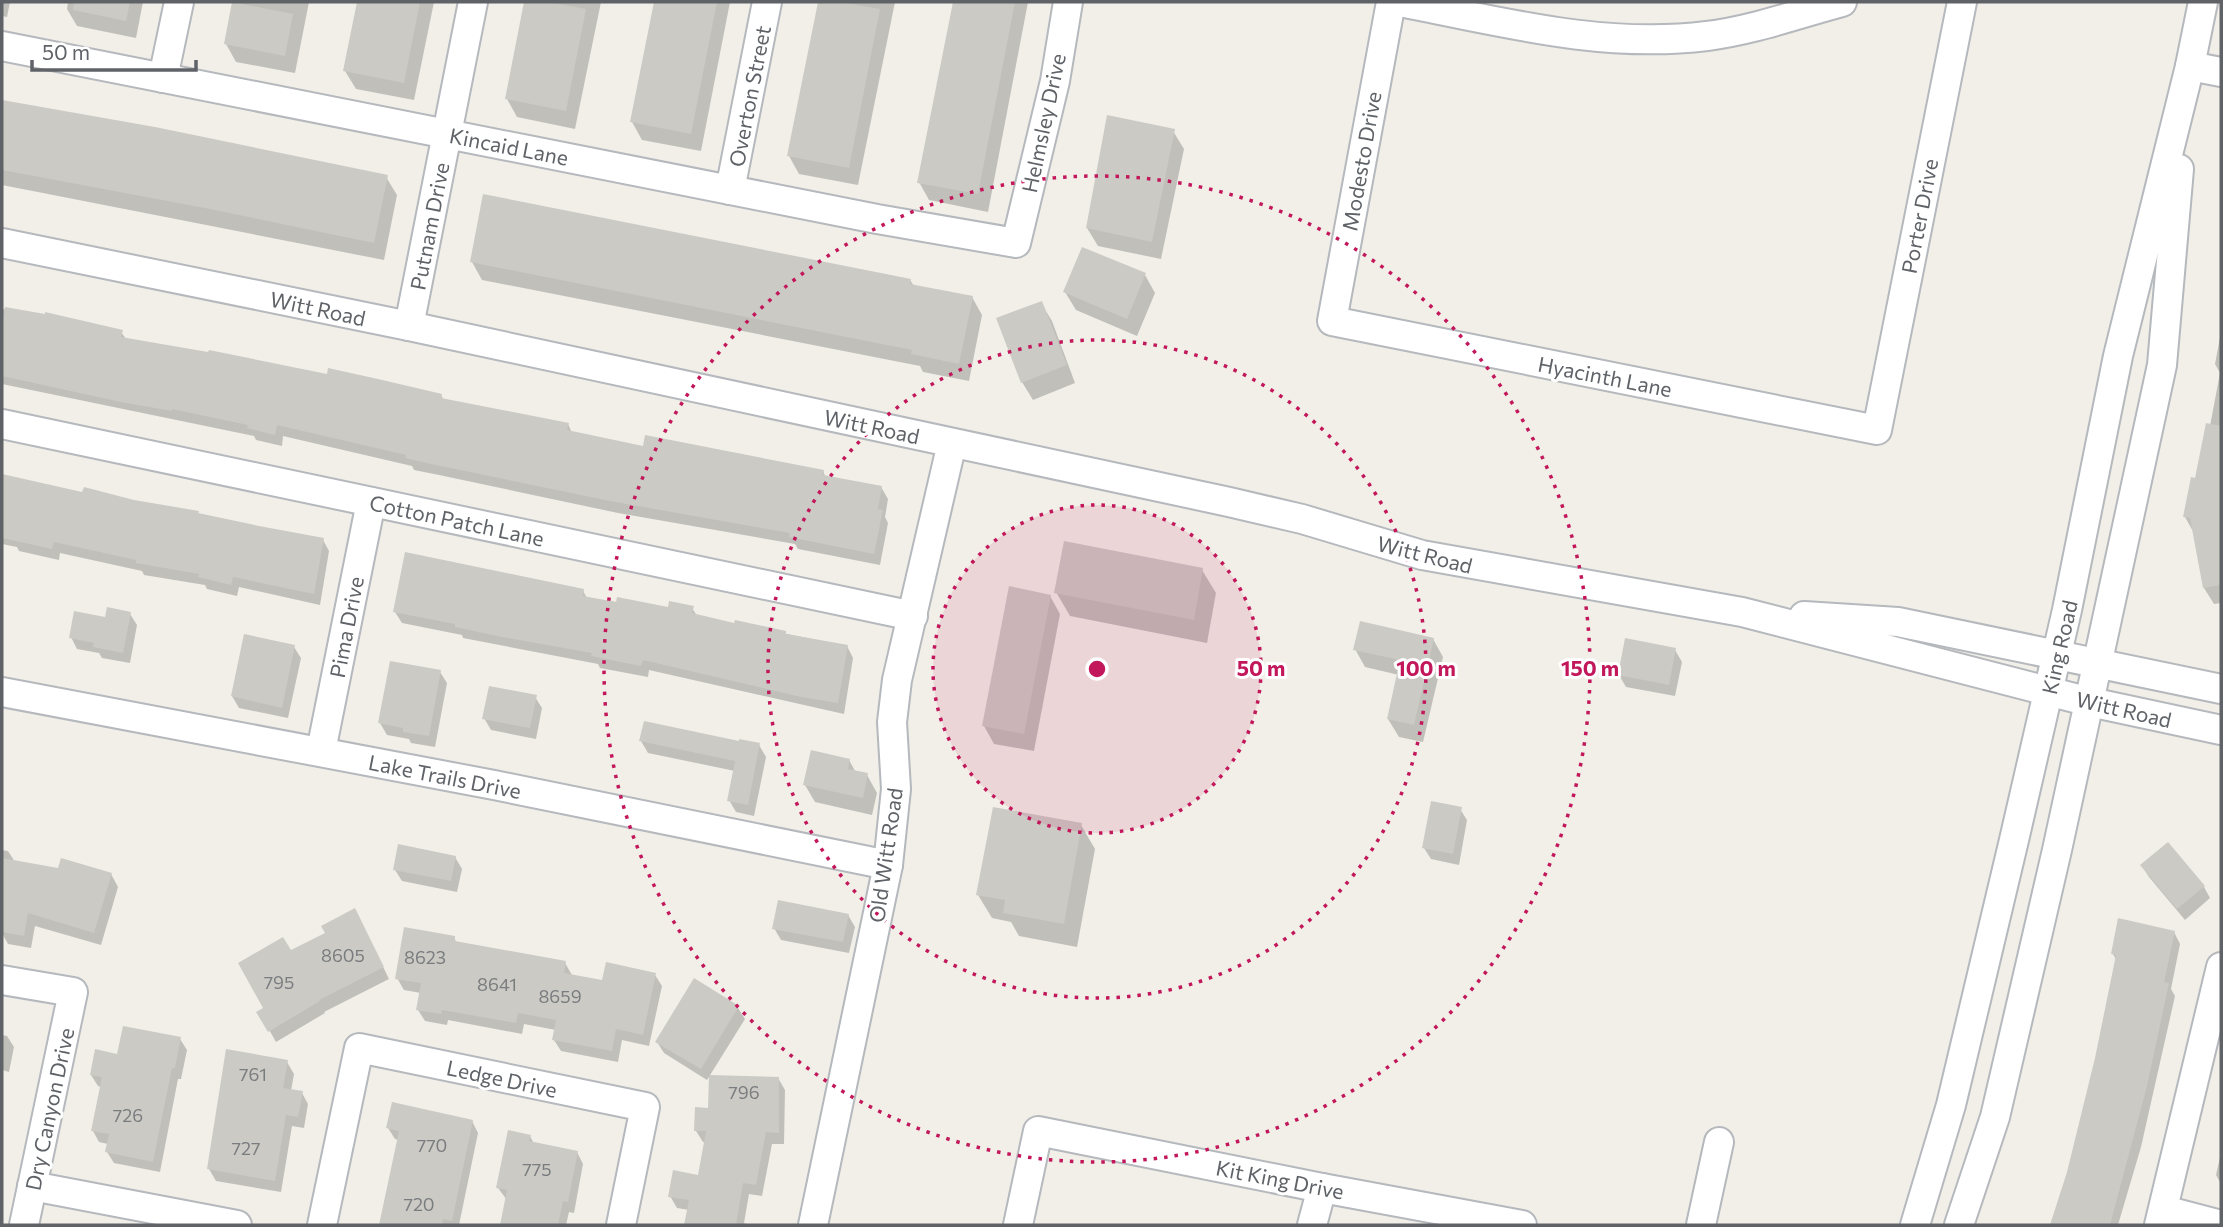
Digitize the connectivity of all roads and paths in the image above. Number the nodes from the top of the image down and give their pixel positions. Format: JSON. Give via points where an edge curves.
{"nodes":[{"id":1,"x":179,"y":2,"type":"edge"},
{"id":2,"x":473,"y":2,"type":"edge"},
{"id":3,"x":767,"y":2,"type":"edge"},
{"id":4,"x":1068,"y":2,"type":"edge"},
{"id":5,"x":1391,"y":2,"type":"edge"},
{"id":6,"x":1400,"y":2,"type":"edge"},
{"id":7,"x":1842,"y":2,"type":"edge"},
{"id":8,"x":1962,"y":2,"type":"edge"},
{"id":9,"x":2203,"y":2,"type":"edge"},
{"id":10,"x":2,"y":46,"type":"edge"},
{"id":11,"x":2190,"y":66,"type":"junction"},
{"id":12,"x":2221,"y":72,"type":"edge"},
{"id":13,"x":163,"y":78,"type":"junction"},
{"id":14,"x":447,"y":134,"type":"junction"},
{"id":15,"x":730,"y":190,"type":"junction"},
{"id":16,"x":2,"y":243,"type":"edge"},
{"id":17,"x":1016,"y":243,"type":"joint"},
{"id":18,"x":1332,"y":321,"type":"joint"},
{"id":19,"x":409,"y":326,"type":"junction"},
{"id":20,"x":2,"y":424,"type":"edge"},
{"id":21,"x":1877,"y":430,"type":"joint"},
{"id":22,"x":951,"y":443,"type":"junction"},
{"id":23,"x":371,"y":502,"type":"junction"},
{"id":24,"x":1742,"y":612,"type":"junction"},
{"id":25,"x":913,"y":616,"type":"junction"},
{"id":26,"x":2057,"y":655,"type":"junction"},
{"id":27,"x":2098,"y":663,"type":"junction"},
{"id":28,"x":2221,"y":689,"type":"edge"},
{"id":29,"x":2049,"y":691,"type":"junction"},
{"id":30,"x":2,"y":692,"type":"edge"},
{"id":31,"x":2090,"y":702,"type":"junction"},
{"id":32,"x":2221,"y":730,"type":"edge"},
{"id":33,"x":320,"y":751,"type":"junction"},
{"id":34,"x":888,"y":865,"type":"junction"},
{"id":35,"x":2221,"y":967,"type":"edge"},
{"id":36,"x":2,"y":979,"type":"edge"},
{"id":37,"x":1719,"y":1142,"type":"dead end"},
{"id":38,"x":33,"y":1186,"type":"junction"},
{"id":39,"x":1322,"y":1188,"type":"junction"},
{"id":40,"x":2161,"y":1218,"type":"edge"},
{"id":41,"x":24,"y":1225,"type":"edge"},
{"id":42,"x":237,"y":1225,"type":"edge"},
{"id":43,"x":322,"y":1225,"type":"edge"},
{"id":44,"x":621,"y":1225,"type":"edge"},
{"id":45,"x":813,"y":1225,"type":"edge"},
{"id":46,"x":1018,"y":1225,"type":"edge"},
{"id":47,"x":1312,"y":1225,"type":"edge"},
{"id":48,"x":1522,"y":1225,"type":"edge"},
{"id":49,"x":1701,"y":1225,"type":"edge"},
{"id":50,"x":1915,"y":1225,"type":"edge"},
{"id":51,"x":1959,"y":1225,"type":"edge"},
{"id":52,"x":2221,"y":1225,"type":"edge"}],
"edges":[{"from":1,"to":13,"type":"street"},
{"from":2,"to":14,"type":"street","name":"Putnam Drive"},
{"from":3,"to":15,"type":"street","name":"Overton Street"},
{"from":4,"to":17,"type":"street","name":"Helmsley Drive","via":[[1055,81]]},
{"from":5,"to":18,"type":"street","name":"Modesto Drive"},
{"from":6,"to":7,"type":"street","via":[[1579,36],[1643,40],[1740,31]]},
{"from":8,"to":21,"type":"street","name":"Porter Drive"},
{"from":9,"to":11,"type":"street","name":"King Road"},
{"from":10,"to":13,"type":"street","name":"Kincaid Lane"},
{"from":11,"to":12,"type":"street"},
{"from":11,"to":26,"type":"street","name":"King Road","via":[[2118,356]]},
{"from":11,"to":27,"type":"street","name":"King Road","via":[[2162,366]]},
{"from":13,"to":14,"type":"street","name":"Kincaid Lane"},
{"from":14,"to":15,"type":"street","name":"Kincaid Lane"},
{"from":14,"to":19,"type":"street","name":"Putnam Drive"},
{"from":15,"to":17,"type":"street","name":"Kincaid Lane"},
{"from":16,"to":19,"type":"street","name":"Witt Road"},
{"from":18,"to":21,"type":"street","name":"Hyacinth Lane"},
{"from":19,"to":22,"type":"street","name":"Witt Road"},
{"from":20,"to":23,"type":"street","name":"Cotton Patch Lane"},
{"from":22,"to":24,"type":"street","name":"Witt Road","via":[[1302,519],[1422,555]]},
{"from":22,"to":25,"type":"street","name":"Old Witt Road"},
{"from":23,"to":25,"type":"street","name":"Cotton Patch Lane"},
{"from":23,"to":33,"type":"street","name":"Pima Drive"},
{"from":24,"to":26,"type":"street","name":"Witt Road","via":[[1898,622]]},
{"from":24,"to":29,"type":"street","name":"Witt Road"},
{"from":25,"to":34,"type":"street","name":"Old Witt Road","via":[[893,703],[896,789]]},
{"from":26,"to":27,"type":"street","name":"Witt Road"},
{"from":26,"to":29,"type":"street","name":"King Road"},
{"from":27,"to":28,"type":"street","name":"Witt Road"},
{"from":27,"to":31,"type":"street","name":"King Road"},
{"from":29,"to":31,"type":"street","name":"Witt Road"},
{"from":29,"to":50,"type":"street","name":"King Road","via":[[1951,1105]]},
{"from":30,"to":33,"type":"street","name":"Lake Trails Drive"},
{"from":31,"to":32,"type":"street","name":"Witt Road"},
{"from":31,"to":51,"type":"street","name":"King Road","via":[[1995,1117]]},
{"from":33,"to":34,"type":"street","name":"Lake Trails Drive"},
{"from":34,"to":45,"type":"street","name":"Old Witt Road"},
{"from":35,"to":40,"type":"street"},
{"from":36,"to":38,"type":"street","name":"Dry Canyon Drive","via":[[73,992]]},
{"from":37,"to":49,"type":"street"},
{"from":38,"to":41,"type":"street","name":"Dry Canyon Drive"},
{"from":38,"to":42,"type":"street"},
{"from":39,"to":46,"type":"street","name":"Kit King Drive","via":[[1038,1131]]},
{"from":39,"to":47,"type":"street"},
{"from":39,"to":48,"type":"street","name":"Kit King Drive"},
{"from":40,"to":52,"type":"street"},
{"from":43,"to":44,"type":"street","name":"Ledge Drive","via":[[359,1048],[645,1107]]}]}
